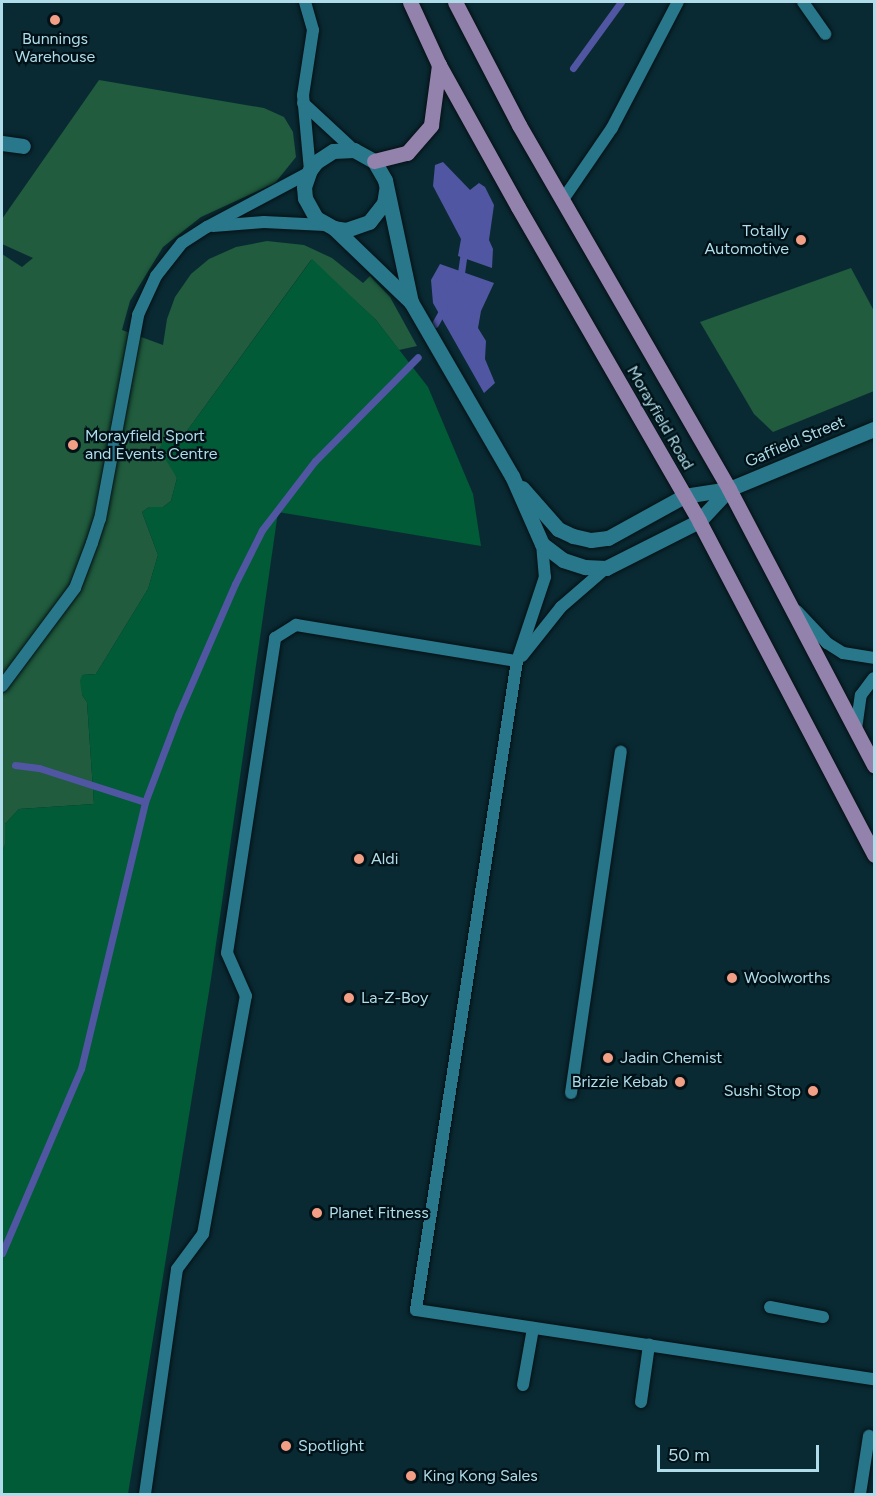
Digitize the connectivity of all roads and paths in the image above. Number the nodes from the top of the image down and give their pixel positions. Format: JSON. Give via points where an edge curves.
{"nodes":[{"id":1,"x":305,"y":2,"type":"edge"},
{"id":2,"x":410,"y":2,"type":"edge"},
{"id":3,"x":455,"y":2,"type":"edge"},
{"id":4,"x":678,"y":2,"type":"edge"},
{"id":5,"x":803,"y":2,"type":"edge"},
{"id":6,"x":825,"y":34,"type":"dead end"},
{"id":7,"x":439,"y":65,"type":"junction"},
{"id":8,"x":303,"y":103,"type":"junction"},
{"id":9,"x":2,"y":143,"type":"edge"},
{"id":10,"x":23,"y":146,"type":"dead end"},
{"id":11,"x":354,"y":150,"type":"junction"},
{"id":12,"x":374,"y":161,"type":"junction"},
{"id":13,"x":309,"y":171,"type":"junction"},
{"id":14,"x":386,"y":191,"type":"junction"},
{"id":15,"x":562,"y":201,"type":"junction"},
{"id":16,"x":207,"y":227,"type":"junction"},
{"id":17,"x":330,"y":227,"type":"junction"},
{"id":18,"x":411,"y":302,"type":"junction"},
{"id":19,"x":874,"y":429,"type":"edge"},
{"id":20,"x":512,"y":476,"type":"junction"},
{"id":21,"x":729,"y":489,"type":"junction"},
{"id":22,"x":684,"y":496,"type":"junction"},
{"id":23,"x":699,"y":521,"type":"junction"},
{"id":24,"x":542,"y":544,"type":"junction"},
{"id":25,"x":606,"y":568,"type":"junction"},
{"id":26,"x":790,"y":604,"type":"junction"},
{"id":27,"x":874,"y":658,"type":"edge"},
{"id":28,"x":518,"y":661,"type":"junction"},
{"id":29,"x":874,"y":678,"type":"edge"},
{"id":30,"x":2,"y":686,"type":"edge"},
{"id":31,"x":855,"y":729,"type":"junction"},
{"id":32,"x":621,"y":752,"type":"dead end"},
{"id":33,"x":874,"y":765,"type":"edge"},
{"id":34,"x":874,"y":855,"type":"edge"},
{"id":35,"x":571,"y":1093,"type":"dead end"},
{"id":36,"x":770,"y":1307,"type":"dead end"},
{"id":37,"x":823,"y":1317,"type":"dead end"},
{"id":38,"x":533,"y":1328,"type":"junction"},
{"id":39,"x":649,"y":1345,"type":"junction"},
{"id":40,"x":874,"y":1379,"type":"edge"},
{"id":41,"x":523,"y":1385,"type":"dead end"},
{"id":42,"x":641,"y":1402,"type":"dead end"},
{"id":43,"x":869,"y":1436,"type":"dead end"},
{"id":44,"x":145,"y":1494,"type":"edge"},
{"id":45,"x":860,"y":1494,"type":"edge"}],
"edges":[{"from":1,"to":8,"type":"lane","via":[[313,30]]},
{"from":2,"to":7,"type":"main road","name":"Morayfield Road"},
{"from":3,"to":15,"type":"main road","name":"Morayfield Road"},
{"from":4,"to":15,"type":"lane","via":[[612,128]]},
{"from":5,"to":6,"type":"lane"},
{"from":7,"to":12,"type":"main road","via":[[431,124],[407,153]]},
{"from":7,"to":22,"type":"main road","name":"Morayfield Road"},
{"from":8,"to":11,"type":"lane"},
{"from":8,"to":13,"type":"lane"},
{"from":9,"to":10,"type":"street"},
{"from":11,"to":12,"type":"street"},
{"from":11,"to":13,"type":"street","via":[[333,151]]},
{"from":12,"to":14,"type":"street","via":[[383,174]]},
{"from":13,"to":16,"type":"lane"},
{"from":13,"to":17,"type":"street","via":[[305,198],[316,218]]},
{"from":14,"to":17,"type":"street","via":[[378,213],[369,222],[358,228]]},
{"from":14,"to":18,"type":"street"},
{"from":15,"to":21,"type":"main road","name":"Morayfield Road"},
{"from":16,"to":17,"type":"lane","via":[[264,222]]},
{"from":16,"to":30,"type":"lane","via":[[170,255],[146,293],[138,315],[100,519],[92,543],[75,588]]},
{"from":17,"to":18,"type":"street"},
{"from":18,"to":20,"type":"street"},
{"from":19,"to":21,"type":"street","name":"Gaffield Street"},
{"from":20,"to":22,"type":"street","via":[[558,529],[591,540],[608,538]]},
{"from":20,"to":24,"type":"street"},
{"from":21,"to":22,"type":"street"},
{"from":21,"to":23,"type":"street"},
{"from":21,"to":26,"type":"main road","name":"Morayfield Road"},
{"from":22,"to":23,"type":"main road","name":"Morayfield Road"},
{"from":23,"to":25,"type":"street"},
{"from":23,"to":34,"type":"main road","name":"Morayfield Road"},
{"from":24,"to":25,"type":"street","via":[[563,560]]},
{"from":24,"to":28,"type":"lane","via":[[545,578]]},
{"from":25,"to":28,"type":"lane","via":[[561,607]]},
{"from":26,"to":27,"type":"lane","via":[[826,642],[843,652]]},
{"from":26,"to":31,"type":"main road","name":"Morayfield Road"},
{"from":28,"to":38,"type":"lane","via":[[416,1310]]},
{"from":28,"to":44,"type":"lane","via":[[296,625],[275,638],[227,953],[246,996],[202,1234],[177,1269]]},
{"from":29,"to":31,"type":"lane","via":[[861,695]]},
{"from":31,"to":33,"type":"main road","name":"Morayfield Road"},
{"from":32,"to":35,"type":"lane"},
{"from":36,"to":37,"type":"lane"},
{"from":38,"to":39,"type":"lane"},
{"from":38,"to":41,"type":"lane"},
{"from":39,"to":40,"type":"lane"},
{"from":39,"to":42,"type":"lane"},
{"from":43,"to":45,"type":"lane"}]}
